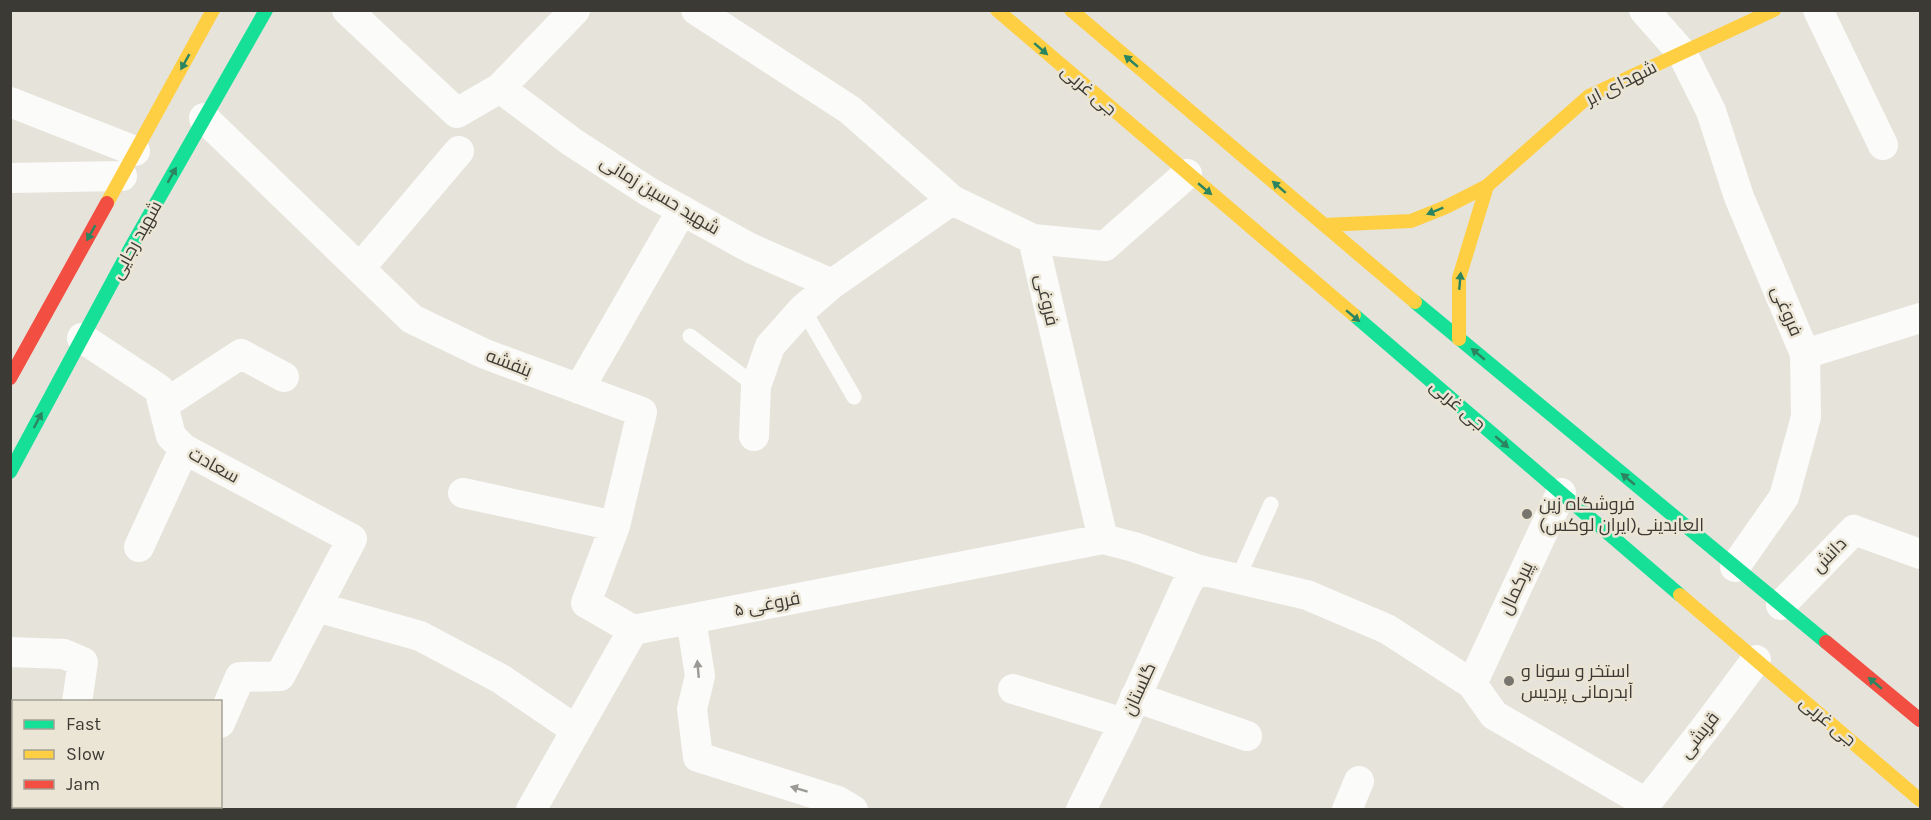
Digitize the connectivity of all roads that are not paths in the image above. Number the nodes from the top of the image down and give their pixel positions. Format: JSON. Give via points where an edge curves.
{"nodes":[{"id":1,"x":213,"y":10,"type":"edge"},
{"id":2,"x":266,"y":10,"type":"edge"},
{"id":3,"x":346,"y":10,"type":"edge"},
{"id":4,"x":575,"y":10,"type":"edge"},
{"id":5,"x":696,"y":10,"type":"edge"},
{"id":6,"x":997,"y":10,"type":"edge"},
{"id":7,"x":1071,"y":10,"type":"edge"},
{"id":8,"x":1644,"y":10,"type":"edge"},
{"id":9,"x":1774,"y":10,"type":"edge"},
{"id":10,"x":1818,"y":10,"type":"edge"},
{"id":11,"x":1682,"y":53,"type":"junction"},
{"id":12,"x":500,"y":88,"type":"junction"},
{"id":13,"x":10,"y":102,"type":"edge"},
{"id":14,"x":204,"y":118,"type":"junction"},
{"id":15,"x":1883,"y":145,"type":"dead end"},
{"id":16,"x":459,"y":151,"type":"dead end"},
{"id":17,"x":128,"y":164,"type":"junction"},
{"id":18,"x":1187,"y":174,"type":"junction"},
{"id":19,"x":10,"y":178,"type":"edge"},
{"id":20,"x":1487,"y":186,"type":"junction"},
{"id":21,"x":952,"y":200,"type":"junction"},
{"id":22,"x":682,"y":210,"type":"junction"},
{"id":23,"x":1324,"y":225,"type":"junction"},
{"id":24,"x":1033,"y":239,"type":"junction"},
{"id":25,"x":360,"y":268,"type":"junction"},
{"id":26,"x":832,"y":284,"type":"junction"},
{"id":27,"x":803,"y":309,"type":"junction"},
{"id":28,"x":1920,"y":318,"type":"edge"},
{"id":29,"x":690,"y":336,"type":"dead end"},
{"id":30,"x":82,"y":338,"type":"junction"},
{"id":31,"x":1459,"y":339,"type":"junction"},
{"id":32,"x":1805,"y":354,"type":"junction"},
{"id":33,"x":284,"y":377,"type":"dead end"},
{"id":34,"x":10,"y":378,"type":"edge"},
{"id":35,"x":756,"y":386,"type":"junction"},
{"id":36,"x":579,"y":389,"type":"junction"},
{"id":37,"x":854,"y":397,"type":"dead end"},
{"id":38,"x":163,"y":405,"type":"junction"},
{"id":39,"x":754,"y":436,"type":"dead end"},
{"id":40,"x":184,"y":449,"type":"junction"},
{"id":41,"x":10,"y":472,"type":"edge"},
{"id":42,"x":463,"y":493,"type":"dead end"},
{"id":43,"x":1561,"y":493,"type":"junction"},
{"id":44,"x":1271,"y":504,"type":"dead end"},
{"id":45,"x":615,"y":526,"type":"junction"},
{"id":46,"x":1103,"y":539,"type":"junction"},
{"id":47,"x":138,"y":547,"type":"dead end"},
{"id":48,"x":1920,"y":554,"type":"edge"},
{"id":49,"x":1734,"y":567,"type":"junction"},
{"id":50,"x":1196,"y":568,"type":"junction"},
{"id":51,"x":1238,"y":578,"type":"junction"},
{"id":52,"x":1781,"y":605,"type":"junction"},
{"id":53,"x":317,"y":607,"type":"junction"},
{"id":54,"x":691,"y":619,"type":"junction"},
{"id":55,"x":633,"y":630,"type":"junction"},
{"id":56,"x":10,"y":652,"type":"edge"},
{"id":57,"x":1756,"y":660,"type":"junction"},
{"id":58,"x":1472,"y":684,"type":"junction"},
{"id":59,"x":1013,"y":689,"type":"dead end"},
{"id":60,"x":77,"y":700,"type":"edge"},
{"id":61,"x":1130,"y":710,"type":"junction"},
{"id":62,"x":222,"y":718,"type":"edge"},
{"id":63,"x":1920,"y":720,"type":"edge"},
{"id":64,"x":576,"y":730,"type":"junction"},
{"id":65,"x":1247,"y":736,"type":"dead end"},
{"id":66,"x":1359,"y":781,"type":"dead end"},
{"id":67,"x":1920,"y":800,"type":"edge"},
{"id":68,"x":1644,"y":806,"type":"edge"},
{"id":69,"x":531,"y":810,"type":"edge"},
{"id":70,"x":853,"y":810,"type":"edge"},
{"id":71,"x":1081,"y":810,"type":"edge"},
{"id":72,"x":1347,"y":810,"type":"edge"}],
"edges":[{"from":1,"to":17,"type":"main road","one_way":true},
{"from":2,"to":14,"type":"main road","name":"شهید رجایی"},
{"from":3,"to":12,"type":"street","via":[[457,113]]},
{"from":4,"to":12,"type":"street"},
{"from":5,"to":21,"type":"street","via":[[850,110]]},
{"from":6,"to":18,"type":"main road","name":"جی غربی","one_way":true},
{"from":23,"to":7,"type":"main road","one_way":true},
{"from":8,"to":11,"type":"street","name":"فروغی"},
{"from":9,"to":11,"type":"main road","name":"شهدای ابر"},
{"from":10,"to":15,"type":"street"},
{"from":11,"to":20,"type":"main road","name":"شهدای ابر","via":[[1589,96]]},
{"from":11,"to":32,"type":"street","name":"فروغی","via":[[1711,111],[1739,197]]},
{"from":12,"to":22,"type":"street","name":"شهید حسین زمانی","via":[[572,142]]},
{"from":13,"to":17,"type":"street"},
{"from":14,"to":25,"type":"street","name":"بنفشه"},
{"from":30,"to":14,"type":"main road","name":"شهید رجایی","one_way":true},
{"from":16,"to":25,"type":"street"},
{"from":17,"to":19,"type":"street"},
{"from":17,"to":34,"type":"main road","one_way":true},
{"from":18,"to":24,"type":"street","via":[[1105,246]]},
{"from":18,"to":43,"type":"main road","name":"جی غربی","one_way":true},
{"from":20,"to":23,"type":"main road","name":"شهدای ابر","one_way":true,"via":[[1411,221]]},
{"from":31,"to":20,"type":"main road","one_way":true,"via":[[1459,278]]},
{"from":21,"to":24,"type":"street"},
{"from":21,"to":26,"type":"street"},
{"from":22,"to":26,"type":"street","name":"شهید حسین زمانی","via":[[750,248]]},
{"from":22,"to":36,"type":"street"},
{"from":23,"to":31,"type":"main road"},
{"from":24,"to":46,"type":"street","name":"فروغی"},
{"from":25,"to":36,"type":"street","name":"بنفشه","via":[[412,319],[485,354]]},
{"from":26,"to":27,"type":"street"},
{"from":27,"to":35,"type":"street","via":[[770,346]]},
{"from":27,"to":37,"type":"lane"},
{"from":28,"to":32,"type":"street"},
{"from":29,"to":35,"type":"lane"},
{"from":30,"to":38,"type":"street","name":"سعادت","via":[[159,389]]},
{"from":41,"to":30,"type":"main road","name":"شهید رجایی","one_way":true},
{"from":49,"to":31,"type":"main road","one_way":true},
{"from":32,"to":49,"type":"street","name":"فروغی","via":[[1806,417],[1785,497]]},
{"from":33,"to":38,"type":"street","via":[[241,354]]},
{"from":35,"to":39,"type":"street"},
{"from":36,"to":45,"type":"street","name":"بنفشه","via":[[642,412]]},
{"from":38,"to":40,"type":"street","name":"سعادت","via":[[171,436]]},
{"from":40,"to":47,"type":"street"},
{"from":40,"to":53,"type":"street","name":"سعادت","via":[[352,539]]},
{"from":42,"to":45,"type":"street"},
{"from":43,"to":57,"type":"main road","name":"جی غربی"},
{"from":43,"to":58,"type":"street","name":"پیرکمال"},
{"from":44,"to":51,"type":"lane"},
{"from":45,"to":55,"type":"street","name":"بنفشه","via":[[586,603]]},
{"from":46,"to":50,"type":"street"},
{"from":46,"to":54,"type":"street","name":"فروغی ۵"},
{"from":48,"to":52,"type":"street","name":"دانش","via":[[1854,530]]},
{"from":49,"to":52,"type":"main road"},
{"from":50,"to":51,"type":"street"},
{"from":50,"to":61,"type":"street","name":"گلستان"},
{"from":51,"to":58,"type":"street","via":[[1306,595],[1388,629]]},
{"from":63,"to":52,"type":"main road","one_way":true},
{"from":53,"to":62,"type":"street","via":[[280,676],[240,677]]},
{"from":53,"to":64,"type":"street","via":[[420,636],[501,679]]},
{"from":54,"to":55,"type":"street","name":"فروغی ۵"},
{"from":70,"to":54,"type":"street","one_way":true,"via":[[838,801],[698,757],[692,709],[700,676]]},
{"from":55,"to":64,"type":"street"},
{"from":56,"to":60,"type":"street","via":[[64,654],[83,662]]},
{"from":57,"to":67,"type":"main road","name":"جی غربی"},
{"from":57,"to":68,"type":"street","name":"قریشی"},
{"from":58,"to":68,"type":"street","via":[[1494,715]]},
{"from":59,"to":61,"type":"street"},
{"from":61,"to":65,"type":"street"},
{"from":61,"to":71,"type":"street","name":"گلستان"},
{"from":64,"to":69,"type":"street"},
{"from":66,"to":72,"type":"street"}]}
